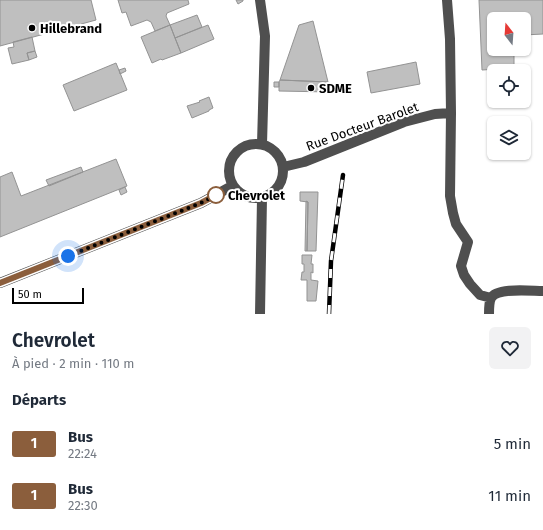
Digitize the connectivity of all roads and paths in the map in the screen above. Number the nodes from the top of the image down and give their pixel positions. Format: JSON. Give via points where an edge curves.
{"nodes":[{"id":1,"x":260,"y":0,"type":"edge"},
{"id":2,"x":447,"y":0,"type":"edge"},
{"id":3,"x":451,"y":113,"type":"junction"},
{"id":4,"x":262,"y":144,"type":"junction"},
{"id":5,"x":283,"y":167,"type":"junction"},
{"id":6,"x":232,"y":186,"type":"junction"},
{"id":7,"x":262,"y":198,"type":"junction"},
{"id":8,"x":0,"y":283,"type":"edge"},
{"id":9,"x":543,"y":291,"type":"edge"},
{"id":10,"x":491,"y":298,"type":"junction"},
{"id":11,"x":260,"y":314,"type":"edge"},
{"id":12,"x":489,"y":314,"type":"edge"}],
"edges":[{"from":1,"to":4,"type":"street","via":[[265,36]]},
{"from":2,"to":3,"type":"street"},
{"from":3,"to":5,"type":"street","name":"Rue Docteur Barolet","via":[[435,114],[404,122],[304,162]]},
{"from":3,"to":10,"type":"street","via":[[451,201],[456,224],[468,242],[461,266],[464,275],[480,295]]},
{"from":4,"to":5,"type":"street","via":[[276,152]]},
{"from":4,"to":6,"type":"street","via":[[243,146],[233,155],[228,168]]},
{"from":5,"to":7,"type":"street","via":[[283,175],[276,190]]},
{"from":6,"to":7,"type":"street","via":[[245,196]]},
{"from":6,"to":8,"type":"street","via":[[201,203]]},
{"from":7,"to":11,"type":"street"},
{"from":9,"to":10,"type":"street","via":[[506,290],[497,292]]},
{"from":10,"to":12,"type":"street"}]}
